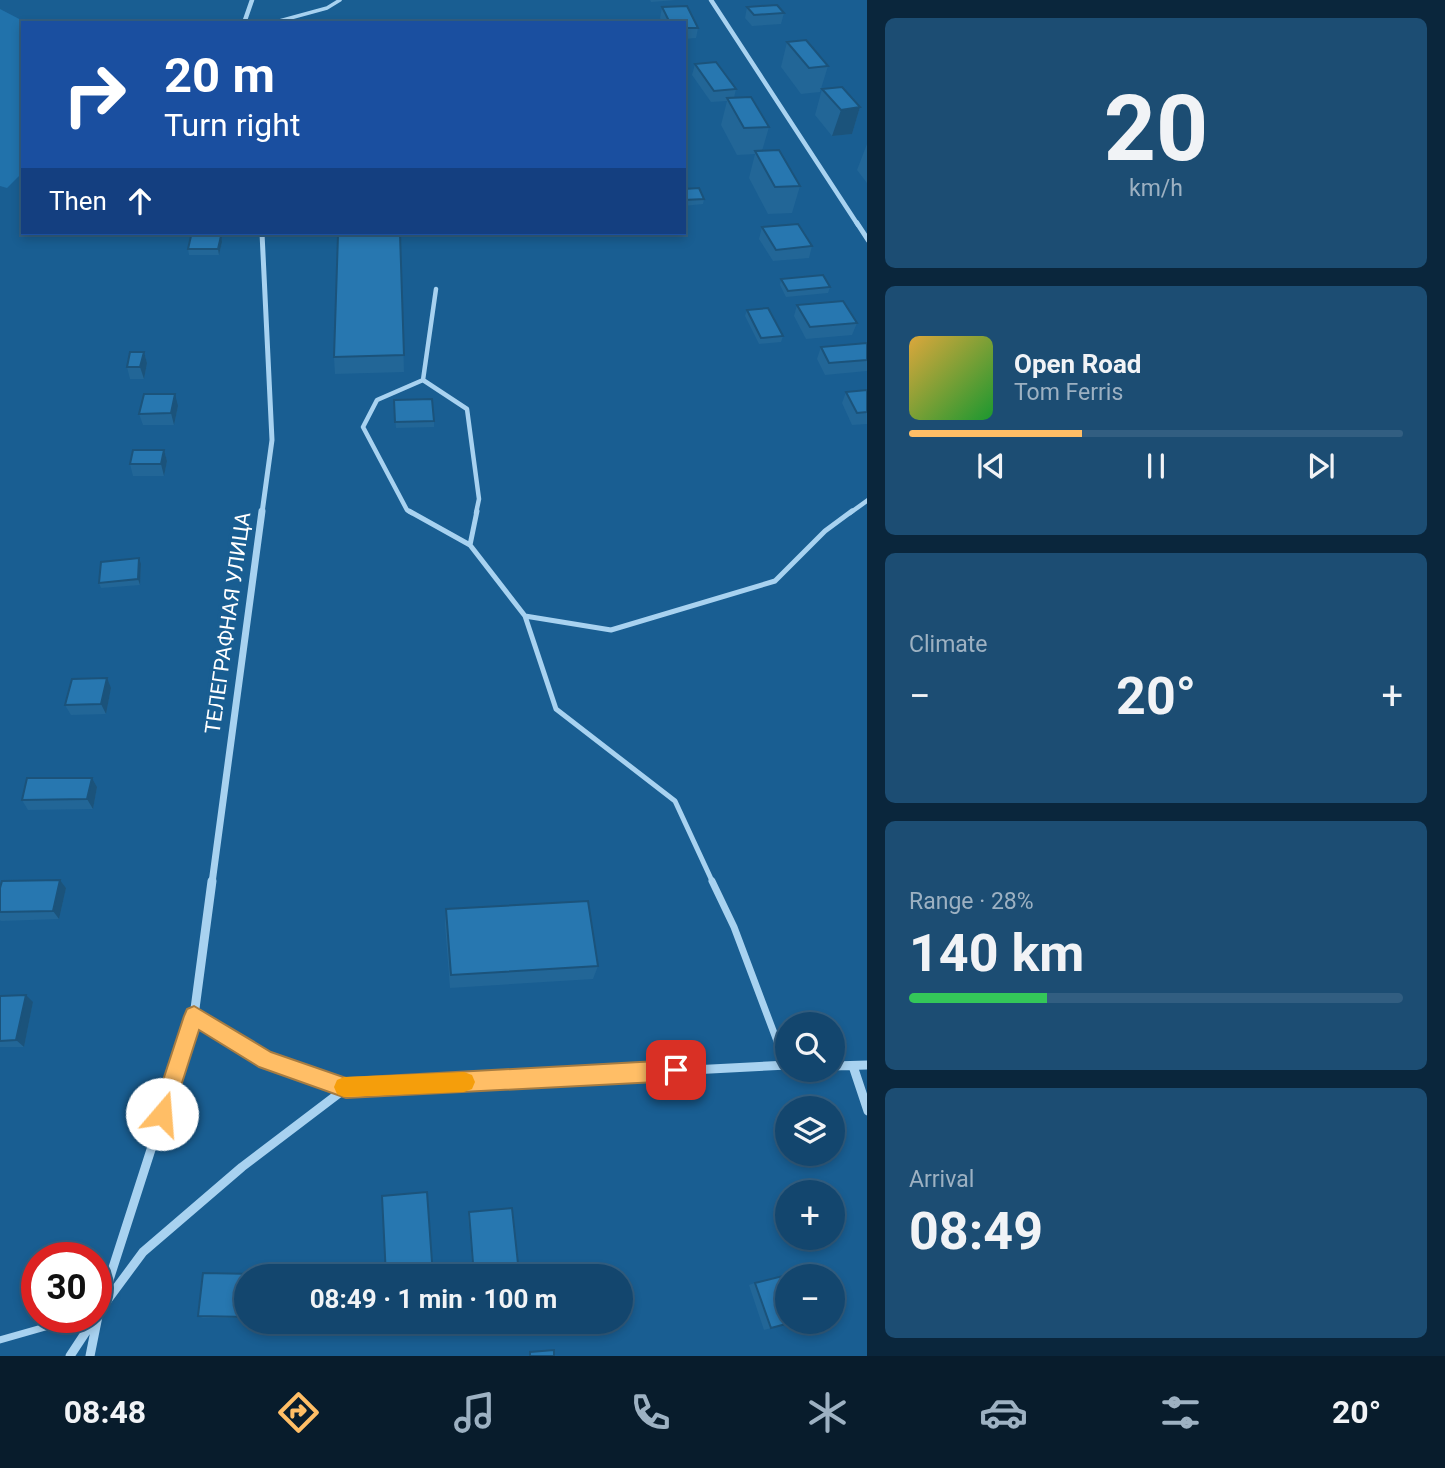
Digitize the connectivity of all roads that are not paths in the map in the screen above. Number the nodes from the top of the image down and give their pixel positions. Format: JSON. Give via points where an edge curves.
{"nodes":[{"id":1,"x":252,"y":0,"type":"edge"},
{"id":2,"x":340,"y":0,"type":"edge"},
{"id":3,"x":711,"y":0,"type":"edge"},
{"id":4,"x":245,"y":21,"type":"edge"},
{"id":5,"x":279,"y":21,"type":"edge"},
{"id":6,"x":262,"y":235,"type":"edge"},
{"id":7,"x":867,"y":240,"type":"edge"},
{"id":8,"x":436,"y":289,"type":"dead end"},
{"id":9,"x":423,"y":380,"type":"junction"},
{"id":10,"x":867,"y":500,"type":"edge"},
{"id":11,"x":470,"y":545,"type":"junction"},
{"id":12,"x":525,"y":616,"type":"junction"},
{"id":13,"x":194,"y":1016,"type":"junction"},
{"id":14,"x":775,"y":1034,"type":"edge"},
{"id":15,"x":867,"y":1065,"type":"edge"},
{"id":16,"x":775,"y":1066,"type":"edge"},
{"id":17,"x":845,"y":1066,"type":"edge"},
{"id":18,"x":853,"y":1066,"type":"junction"},
{"id":19,"x":346,"y":1088,"type":"junction"},
{"id":20,"x":867,"y":1111,"type":"edge"},
{"id":21,"x":112,"y":1268,"type":"edge"},
{"id":22,"x":112,"y":1294,"type":"edge"},
{"id":23,"x":24,"y":1333,"type":"edge"},
{"id":24,"x":85,"y":1333,"type":"edge"},
{"id":25,"x":94,"y":1333,"type":"edge"},
{"id":26,"x":0,"y":1340,"type":"edge"},
{"id":27,"x":71,"y":1356,"type":"edge"},
{"id":28,"x":90,"y":1356,"type":"edge"}],
"edges":[{"from":1,"to":4,"type":"street"},
{"from":2,"to":5,"type":"lane"},
{"from":3,"to":7,"type":"street"},
{"from":6,"to":13,"type":"street","name":"ТЕЛЕГРАФНАЯ УЛИЦА","via":[[272,440]]},
{"from":8,"to":9,"type":"lane"},
{"from":9,"to":11,"type":"lane","via":[[467,409],[479,499]]},
{"from":9,"to":11,"type":"lane","via":[[377,400],[363,427],[407,510]]},
{"from":10,"to":12,"type":"lane","via":[[825,531],[775,581],[611,629]]},
{"from":11,"to":12,"type":"lane"},
{"from":12,"to":14,"type":"lane","via":[[556,709],[675,801],[734,927]]},
{"from":13,"to":19,"type":"street","via":[[266,1060]]},
{"from":13,"to":21,"type":"street","name":"ТЕЛЕГРАФНАЯ УЛИЦА"},
{"from":15,"to":18,"type":"street"},
{"from":16,"to":19,"type":"street"},
{"from":17,"to":18,"type":"street"},
{"from":18,"to":20,"type":"street"},
{"from":19,"to":22,"type":"street","via":[[242,1167],[143,1252]]},
{"from":23,"to":26,"type":"lane"},
{"from":24,"to":27,"type":"street"},
{"from":25,"to":28,"type":"street"}]}
